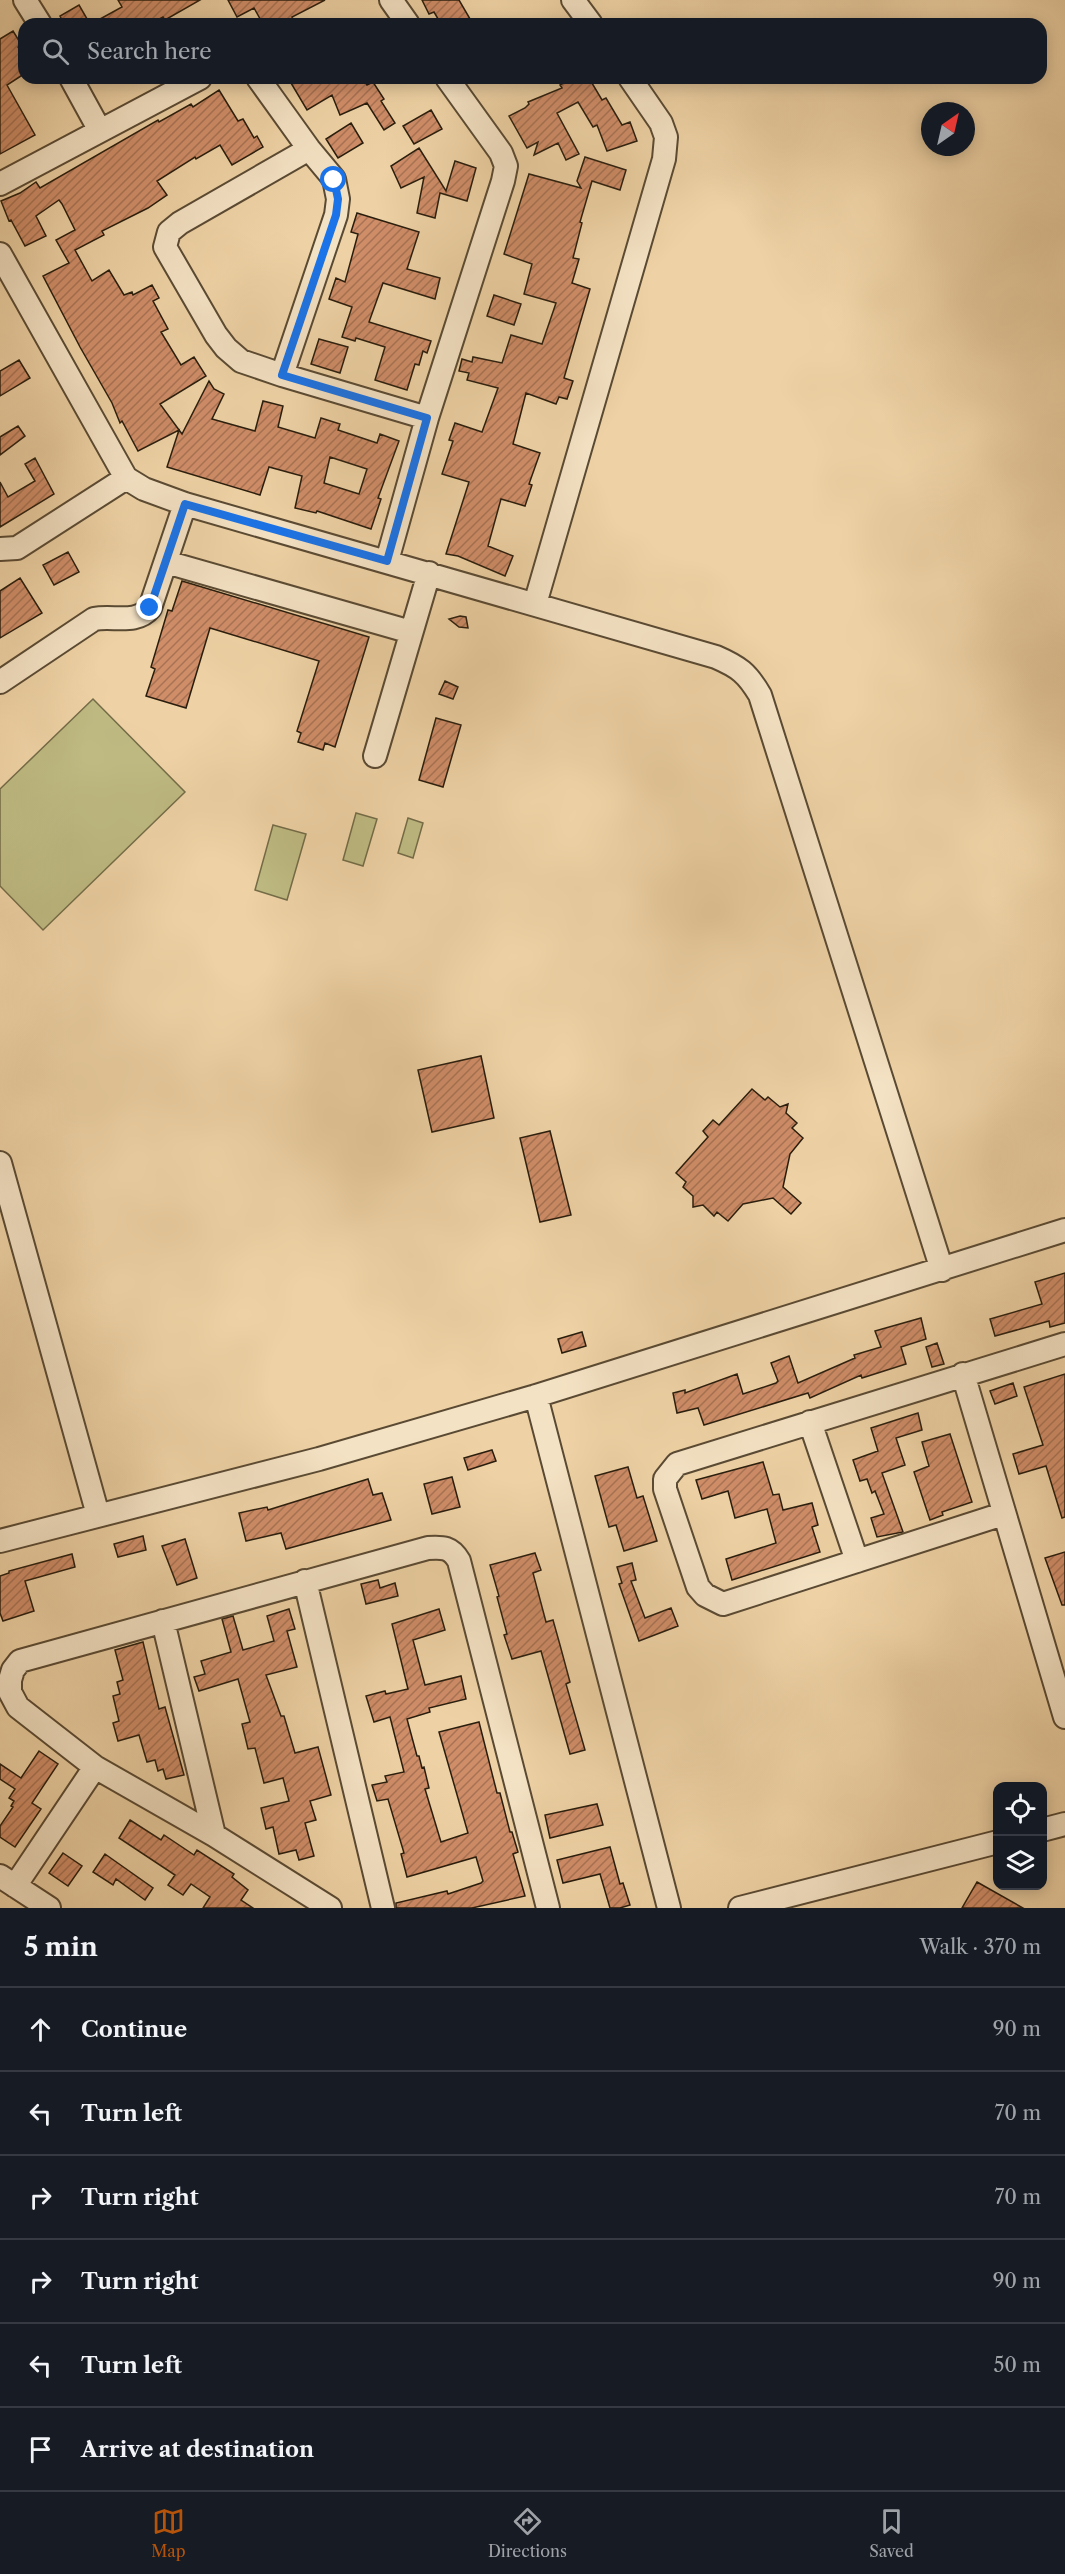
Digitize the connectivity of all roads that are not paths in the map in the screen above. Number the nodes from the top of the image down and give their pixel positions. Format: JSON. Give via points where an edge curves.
{"nodes":[{"id":1,"x":26,"y":0,"type":"edge"},
{"id":2,"x":391,"y":0,"type":"edge"},
{"id":3,"x":573,"y":0,"type":"edge"},
{"id":4,"x":36,"y":18,"type":"edge"},
{"id":5,"x":404,"y":18,"type":"edge"},
{"id":6,"x":586,"y":18,"type":"edge"},
{"id":7,"x":74,"y":84,"type":"edge"},
{"id":8,"x":188,"y":84,"type":"edge"},
{"id":9,"x":262,"y":84,"type":"edge"},
{"id":10,"x":451,"y":84,"type":"edge"},
{"id":11,"x":634,"y":84,"type":"edge"},
{"id":12,"x":99,"y":129,"type":"junction"},
{"id":13,"x":309,"y":149,"type":"junction"},
{"id":14,"x":0,"y":184,"type":"edge"},
{"id":15,"x":0,"y":254,"type":"edge"},
{"id":16,"x":282,"y":375,"type":"junction"},
{"id":17,"x":427,"y":418,"type":"junction"},
{"id":18,"x":126,"y":478,"type":"junction"},
{"id":19,"x":185,"y":504,"type":"junction"},
{"id":20,"x":0,"y":549,"type":"edge"},
{"id":21,"x":387,"y":561,"type":"junction"},
{"id":22,"x":166,"y":562,"type":"junction"},
{"id":23,"x":429,"y":573,"type":"junction"},
{"id":24,"x":535,"y":604,"type":"junction"},
{"id":25,"x":411,"y":632,"type":"junction"},
{"id":26,"x":0,"y":682,"type":"edge"},
{"id":27,"x":375,"y":756,"type":"dead end"},
{"id":28,"x":0,"y":1163,"type":"edge"},
{"id":29,"x":1065,"y":1230,"type":"edge"},
{"id":30,"x":942,"y":1270,"type":"junction"},
{"id":31,"x":1065,"y":1344,"type":"edge"},
{"id":32,"x":963,"y":1374,"type":"junction"},
{"id":33,"x":536,"y":1396,"type":"junction"},
{"id":34,"x":810,"y":1422,"type":"junction"},
{"id":35,"x":1003,"y":1514,"type":"junction"},
{"id":36,"x":98,"y":1515,"type":"junction"},
{"id":37,"x":0,"y":1541,"type":"edge"},
{"id":38,"x":857,"y":1561,"type":"junction"},
{"id":39,"x":305,"y":1581,"type":"junction"},
{"id":40,"x":163,"y":1621,"type":"junction"},
{"id":41,"x":1065,"y":1717,"type":"edge"},
{"id":42,"x":94,"y":1767,"type":"junction"},
{"id":43,"x":1065,"y":1824,"type":"edge"},
{"id":44,"x":1047,"y":1829,"type":"edge"},
{"id":45,"x":214,"y":1835,"type":"junction"},
{"id":46,"x":993,"y":1843,"type":"edge"},
{"id":47,"x":7,"y":1881,"type":"edge"},
{"id":48,"x":49,"y":1908,"type":"edge"},
{"id":49,"x":330,"y":1908,"type":"edge"},
{"id":50,"x":383,"y":1908,"type":"edge"},
{"id":51,"x":548,"y":1908,"type":"edge"},
{"id":52,"x":669,"y":1908,"type":"edge"},
{"id":53,"x":740,"y":1908,"type":"edge"}],
"edges":[{"from":1,"to":4,"type":"street"},
{"from":2,"to":5,"type":"street"},
{"from":3,"to":6,"type":"street"},
{"from":7,"to":12,"type":"street"},
{"from":8,"to":12,"type":"street"},
{"from":9,"to":13,"type":"street"},
{"from":10,"to":17,"type":"street","via":[[501,153],[506,166]]},
{"from":11,"to":24,"type":"street","via":[[661,123],[666,136],[664,159]]},
{"from":12,"to":14,"type":"street"},
{"from":13,"to":16,"type":"street","via":[[334,180],[338,199]]},
{"from":13,"to":16,"type":"street","via":[[180,223],[169,232],[165,246],[226,348],[241,361]]},
{"from":15,"to":18,"type":"street"},
{"from":16,"to":17,"type":"street"},
{"from":17,"to":21,"type":"street"},
{"from":18,"to":19,"type":"street"},
{"from":18,"to":20,"type":"street","via":[[17,548]]},
{"from":19,"to":21,"type":"street"},
{"from":19,"to":22,"type":"street"},
{"from":21,"to":23,"type":"street"},
{"from":22,"to":25,"type":"street"},
{"from":22,"to":26,"type":"street","via":[[146,613],[131,619],[94,619]]},
{"from":23,"to":24,"type":"street"},
{"from":23,"to":25,"type":"street"},
{"from":24,"to":30,"type":"street","via":[[716,657],[749,676],[760,695]]},
{"from":25,"to":27,"type":"street"},
{"from":28,"to":36,"type":"street"},
{"from":29,"to":30,"type":"street"},
{"from":30,"to":33,"type":"street"},
{"from":31,"to":32,"type":"street"},
{"from":32,"to":34,"type":"street"},
{"from":32,"to":35,"type":"street"},
{"from":33,"to":36,"type":"street","via":[[320,1459]]},
{"from":33,"to":52,"type":"street"},
{"from":34,"to":38,"type":"street"},
{"from":34,"to":38,"type":"street","via":[[677,1464],[665,1479],[698,1587],[723,1604]]},
{"from":35,"to":38,"type":"street"},
{"from":35,"to":41,"type":"street"},
{"from":36,"to":37,"type":"street"},
{"from":39,"to":40,"type":"street"},
{"from":39,"to":50,"type":"street"},
{"from":39,"to":51,"type":"street","via":[[428,1548],[454,1552]]},
{"from":40,"to":42,"type":"street","via":[[20,1660],[13,1670],[10,1692],[18,1707]]},
{"from":40,"to":45,"type":"street"},
{"from":42,"to":45,"type":"street"},
{"from":42,"to":47,"type":"street"},
{"from":43,"to":44,"type":"street"},
{"from":45,"to":49,"type":"street"},
{"from":46,"to":53,"type":"street"},
{"from":47,"to":48,"type":"street"}]}
